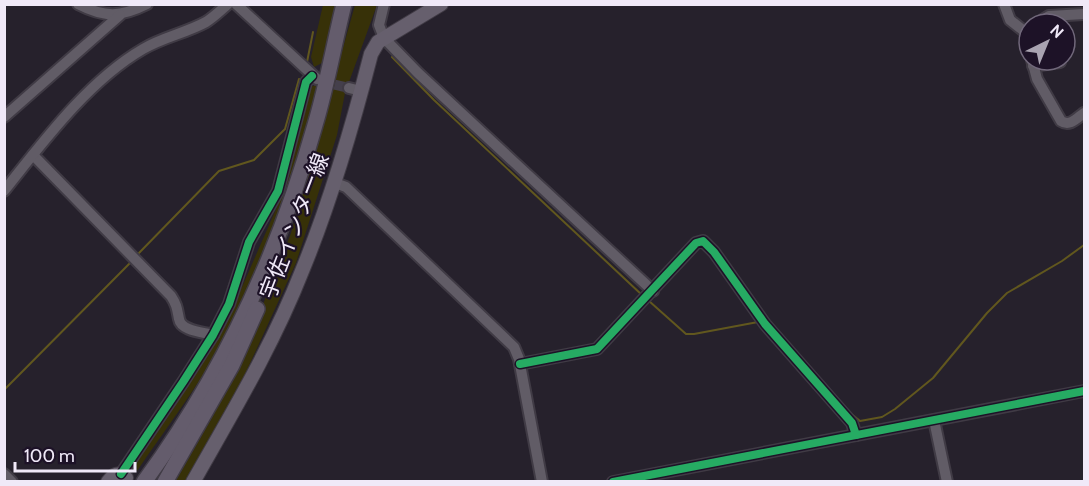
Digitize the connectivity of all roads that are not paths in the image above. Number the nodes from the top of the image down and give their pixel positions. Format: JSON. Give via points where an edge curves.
{"nodes":[{"id":1,"x":78,"y":4,"type":"edge"},
{"id":2,"x":147,"y":4,"type":"edge"},
{"id":3,"x":228,"y":4,"type":"edge"},
{"id":4,"x":236,"y":4,"type":"edge"},
{"id":5,"x":344,"y":4,"type":"edge"},
{"id":6,"x":384,"y":4,"type":"edge"},
{"id":7,"x":441,"y":4,"type":"edge"},
{"id":8,"x":1004,"y":4,"type":"edge"},
{"id":9,"x":120,"y":15,"type":"junction"},
{"id":10,"x":1017,"y":26,"type":"edge"},
{"id":11,"x":384,"y":38,"type":"junction"},
{"id":12,"x":1035,"y":72,"type":"edge"},
{"id":13,"x":1084,"y":113,"type":"edge"},
{"id":14,"x":4,"y":117,"type":"edge"},
{"id":15,"x":33,"y":155,"type":"junction"},
{"id":16,"x":298,"y":181,"type":"junction"},
{"id":17,"x":335,"y":183,"type":"junction"},
{"id":18,"x":4,"y":191,"type":"edge"},
{"id":19,"x":652,"y":291,"type":"junction"},
{"id":20,"x":213,"y":335,"type":"junction"},
{"id":21,"x":520,"y":364,"type":"junction"},
{"id":22,"x":1084,"y":391,"type":"edge"},
{"id":23,"x":934,"y":420,"type":"junction"},
{"id":24,"x":856,"y":435,"type":"junction"},
{"id":25,"x":4,"y":474,"type":"edge"},
{"id":26,"x":131,"y":479,"type":"edge"},
{"id":27,"x":12,"y":482,"type":"edge"},
{"id":28,"x":165,"y":482,"type":"edge"},
{"id":29,"x":193,"y":482,"type":"edge"},
{"id":30,"x":542,"y":482,"type":"edge"},
{"id":31,"x":613,"y":482,"type":"edge"},
{"id":32,"x":947,"y":482,"type":"edge"}],
"edges":[{"from":1,"to":9,"type":"street","via":[[107,15]]},
{"from":2,"to":9,"type":"street"},
{"from":3,"to":15,"type":"street","via":[[206,22],[156,42],[128,59],[89,93]]},
{"from":4,"to":20,"type":"street","via":[[314,78],[306,82],[302,94],[278,192],[249,242],[229,304]]},
{"from":5,"to":16,"type":"highway"},
{"from":6,"to":11,"type":"street","via":[[379,25]]},
{"from":7,"to":11,"type":"main road","name":"宇佐インター線"},
{"from":8,"to":10,"type":"street","via":[[1010,20]]},
{"from":9,"to":14,"type":"street"},
{"from":11,"to":17,"type":"main road","name":"宇佐インター線","via":[[371,54],[355,90]]},
{"from":11,"to":19,"type":"street"},
{"from":12,"to":13,"type":"street","via":[[1061,121],[1070,123]]},
{"from":15,"to":18,"type":"street"},
{"from":15,"to":20,"type":"street","via":[[171,296],[183,326]]},
{"from":16,"to":26,"type":"highway","via":[[267,263],[216,371],[175,437]]},
{"from":16,"to":28,"type":"highway","via":[[292,210],[254,317],[232,365]]},
{"from":17,"to":21,"type":"street","via":[[346,187],[512,343]]},
{"from":17,"to":29,"type":"main road","name":"宇佐インター線","via":[[302,272],[269,344]]},
{"from":19,"to":21,"type":"street","via":[[597,349]]},
{"from":19,"to":24,"type":"street","via":[[697,242],[706,243],[765,324],[852,423]]},
{"from":20,"to":26,"type":"street"},
{"from":21,"to":30,"type":"street"},
{"from":22,"to":23,"type":"street"},
{"from":23,"to":24,"type":"street"},
{"from":23,"to":32,"type":"street"},
{"from":24,"to":31,"type":"street"},
{"from":25,"to":27,"type":"street"}]}
